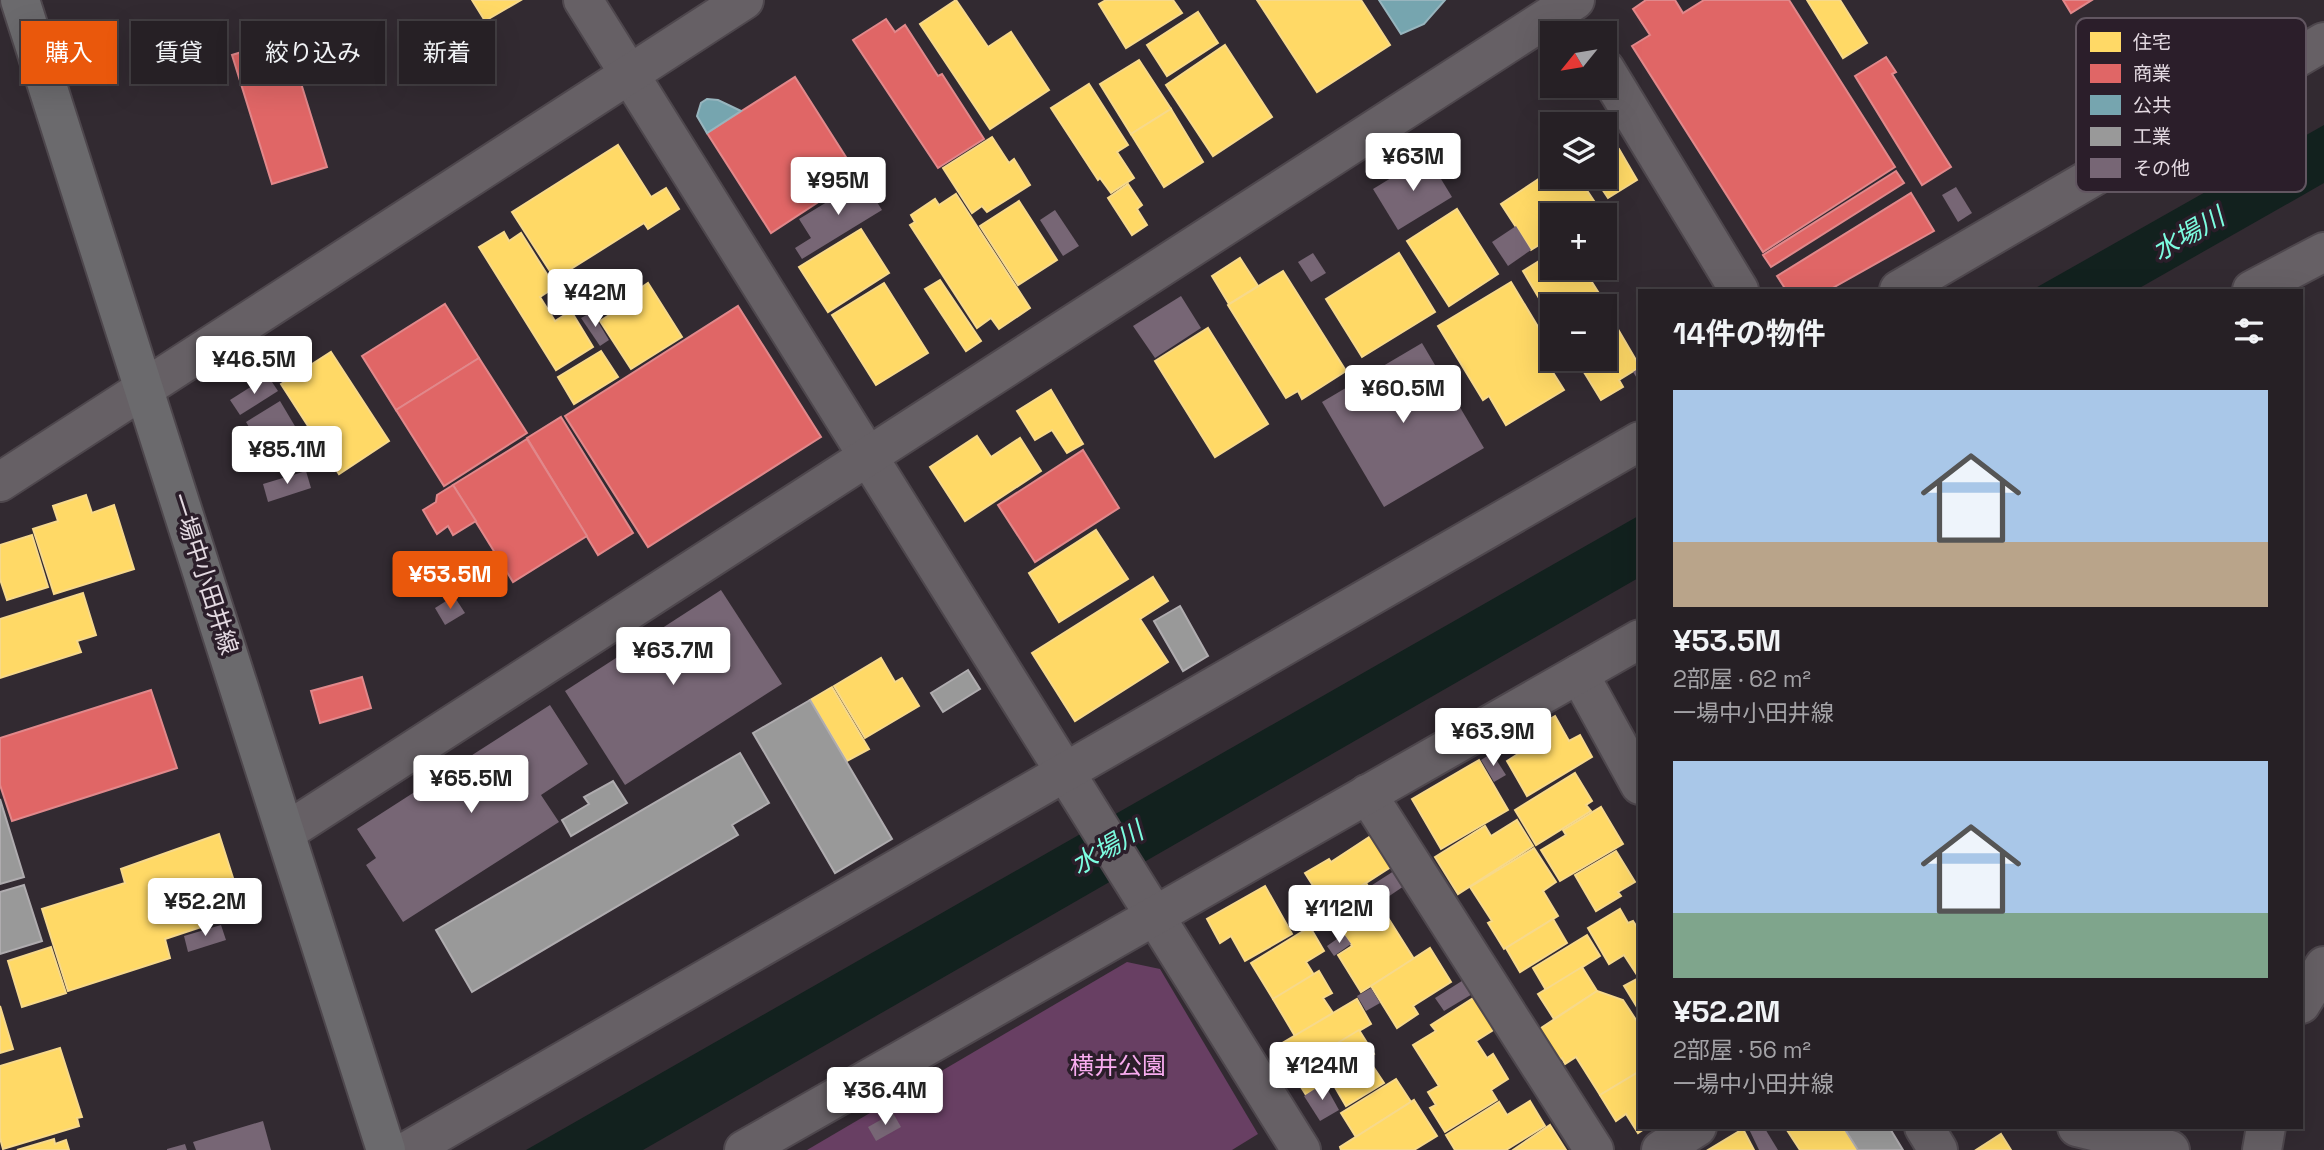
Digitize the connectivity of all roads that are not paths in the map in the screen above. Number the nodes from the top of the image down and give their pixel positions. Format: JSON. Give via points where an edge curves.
{"nodes":[{"id":1,"x":20,"y":0,"type":"edge"},
{"id":2,"x":583,"y":0,"type":"edge"},
{"id":3,"x":744,"y":0,"type":"edge"},
{"id":4,"x":1572,"y":10,"type":"edge"},
{"id":5,"x":2324,"y":42,"type":"edge"},
{"id":6,"x":2306,"y":53,"type":"edge"},
{"id":7,"x":630,"y":74,"type":"junction"},
{"id":8,"x":1617,"y":89,"type":"edge"},
{"id":9,"x":2076,"y":187,"type":"edge"},
{"id":10,"x":2324,"y":252,"type":"edge"},
{"id":11,"x":1738,"y":289,"type":"edge"},
{"id":12,"x":1901,"y":289,"type":"edge"},
{"id":13,"x":2254,"y":289,"type":"edge"},
{"id":14,"x":146,"y":390,"type":"junction"},
{"id":15,"x":1638,"y":442,"type":"edge"},
{"id":16,"x":867,"y":459,"type":"junction"},
{"id":17,"x":0,"y":482,"type":"edge"},
{"id":18,"x":1638,"y":640,"type":"edge"},
{"id":19,"x":1579,"y":674,"type":"junction"},
{"id":20,"x":1638,"y":781,"type":"edge"},
{"id":21,"x":1070,"y":783,"type":"junction"},
{"id":22,"x":1367,"y":794,"type":"junction"},
{"id":23,"x":286,"y":831,"type":"junction"},
{"id":24,"x":1149,"y":908,"type":"junction"},
{"id":25,"x":2324,"y":966,"type":"edge"},
{"id":26,"x":2303,"y":1001,"type":"edge"},
{"id":27,"x":1694,"y":1129,"type":"edge"},
{"id":28,"x":1925,"y":1129,"type":"edge"},
{"id":29,"x":2085,"y":1129,"type":"edge"},
{"id":30,"x":2266,"y":1129,"type":"edge"},
{"id":31,"x":386,"y":1150,"type":"edge"},
{"id":32,"x":409,"y":1150,"type":"edge"},
{"id":33,"x":744,"y":1150,"type":"edge"},
{"id":34,"x":1301,"y":1150,"type":"edge"},
{"id":35,"x":1594,"y":1150,"type":"edge"},
{"id":36,"x":1661,"y":1150,"type":"edge"},
{"id":37,"x":1938,"y":1150,"type":"edge"},
{"id":38,"x":2170,"y":1150,"type":"edge"},
{"id":39,"x":2262,"y":1150,"type":"edge"}],
"edges":[{"from":1,"to":14,"type":"main road","name":"一場中小田井線"},
{"from":2,"to":7,"type":"street"},
{"from":3,"to":7,"type":"street"},
{"from":4,"to":16,"type":"street"},
{"from":5,"to":6,"type":"street"},
{"from":7,"to":14,"type":"street"},
{"from":7,"to":16,"type":"street"},
{"from":8,"to":11,"type":"street"},
{"from":9,"to":12,"type":"street"},
{"from":10,"to":13,"type":"street"},
{"from":14,"to":17,"type":"street"},
{"from":14,"to":23,"type":"main road","name":"一場中小田井線"},
{"from":15,"to":21,"type":"street"},
{"from":16,"to":21,"type":"street"},
{"from":16,"to":23,"type":"street"},
{"from":18,"to":19,"type":"street"},
{"from":19,"to":20,"type":"street"},
{"from":19,"to":22,"type":"street"},
{"from":21,"to":24,"type":"street"},
{"from":21,"to":32,"type":"street"},
{"from":22,"to":24,"type":"street"},
{"from":22,"to":35,"type":"street"},
{"from":23,"to":31,"type":"main road","name":"一場中小田井線"},
{"from":24,"to":33,"type":"street"},
{"from":24,"to":34,"type":"street"},
{"from":25,"to":26,"type":"street"},
{"from":27,"to":36,"type":"street"},
{"from":28,"to":37,"type":"street"},
{"from":29,"to":38,"type":"street"},
{"from":30,"to":39,"type":"street"}]}
